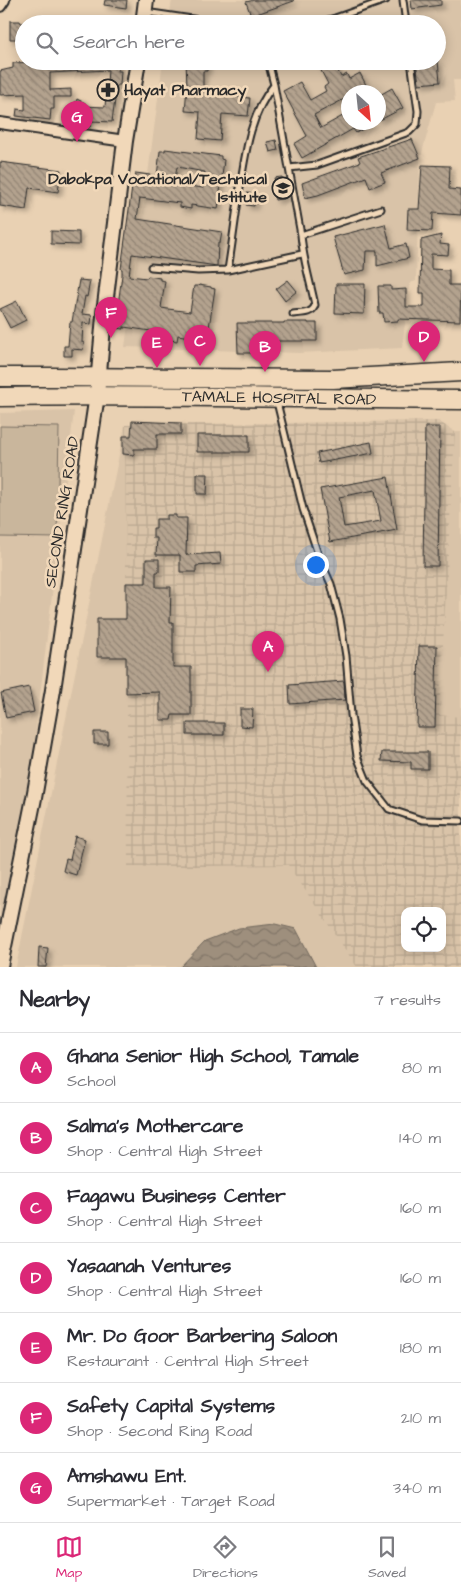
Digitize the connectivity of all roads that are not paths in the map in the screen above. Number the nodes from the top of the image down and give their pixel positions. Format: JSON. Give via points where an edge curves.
{"nodes":[{"id":1,"x":4,"y":0,"type":"edge"},
{"id":2,"x":386,"y":0,"type":"edge"},
{"id":3,"x":403,"y":0,"type":"edge"},
{"id":4,"x":0,"y":6,"type":"edge"},
{"id":5,"x":145,"y":12,"type":"edge"},
{"id":6,"x":165,"y":15,"type":"edge"},
{"id":7,"x":344,"y":15,"type":"edge"},
{"id":8,"x":405,"y":15,"type":"edge"},
{"id":9,"x":137,"y":70,"type":"edge"},
{"id":10,"x":270,"y":70,"type":"edge"},
{"id":11,"x":412,"y":70,"type":"edge"},
{"id":12,"x":274,"y":85,"type":"junction"},
{"id":13,"x":0,"y":124,"type":"edge"},
{"id":14,"x":125,"y":141,"type":"junction"},
{"id":15,"x":289,"y":168,"type":"junction"},
{"id":16,"x":381,"y":209,"type":"dead end"},
{"id":17,"x":301,"y":235,"type":"junction"},
{"id":18,"x":302,"y":254,"type":"junction"},
{"id":19,"x":151,"y":267,"type":"dead end"},
{"id":20,"x":228,"y":270,"type":"junction"},
{"id":21,"x":293,"y":314,"type":"dead end"},
{"id":22,"x":461,"y":372,"type":"edge"},
{"id":23,"x":0,"y":378,"type":"edge"},
{"id":24,"x":98,"y":387,"type":"junction"},
{"id":25,"x":0,"y":396,"type":"edge"},
{"id":26,"x":277,"y":399,"type":"junction"},
{"id":27,"x":461,"y":400,"type":"edge"},
{"id":28,"x":461,"y":821,"type":"edge"},
{"id":29,"x":0,"y":966,"type":"edge"}],
"edges":[{"from":1,"to":4,"type":"street"},
{"from":2,"to":7,"type":"lane"},
{"from":3,"to":8,"type":"lane"},
{"from":5,"to":6,"type":"lane"},
{"from":9,"to":14,"type":"street","name":"SECOND RING ROAD"},
{"from":10,"to":12,"type":"lane"},
{"from":11,"to":15,"type":"lane","via":[[418,111],[417,124],[408,132],[317,165]]},
{"from":12,"to":15,"type":"lane"},
{"from":12,"to":20,"type":"lane","via":[[255,119],[246,150]]},
{"from":13,"to":14,"type":"street"},
{"from":14,"to":24,"type":"street","name":"SECOND RING ROAD"},
{"from":15,"to":17,"type":"lane"},
{"from":16,"to":17,"type":"lane"},
{"from":17,"to":18,"type":"lane"},
{"from":18,"to":20,"type":"lane"},
{"from":18,"to":21,"type":"lane","via":[[314,309]]},
{"from":19,"to":20,"type":"lane"},
{"from":22,"to":24,"type":"highway"},
{"from":23,"to":24,"type":"highway","via":[[53,377]]},
{"from":24,"to":25,"type":"highway"},
{"from":24,"to":26,"type":"highway","name":"TAMALE HOSPITAL ROAD"},
{"from":24,"to":29,"type":"street","name":"SECOND RING ROAD","via":[[51,700]]},
{"from":26,"to":27,"type":"highway","name":"TAMALE HOSPITAL ROAD"},
{"from":26,"to":28,"type":"lane","via":[[303,509],[340,618],[357,756],[367,781],[389,809],[422,820]]}]}
